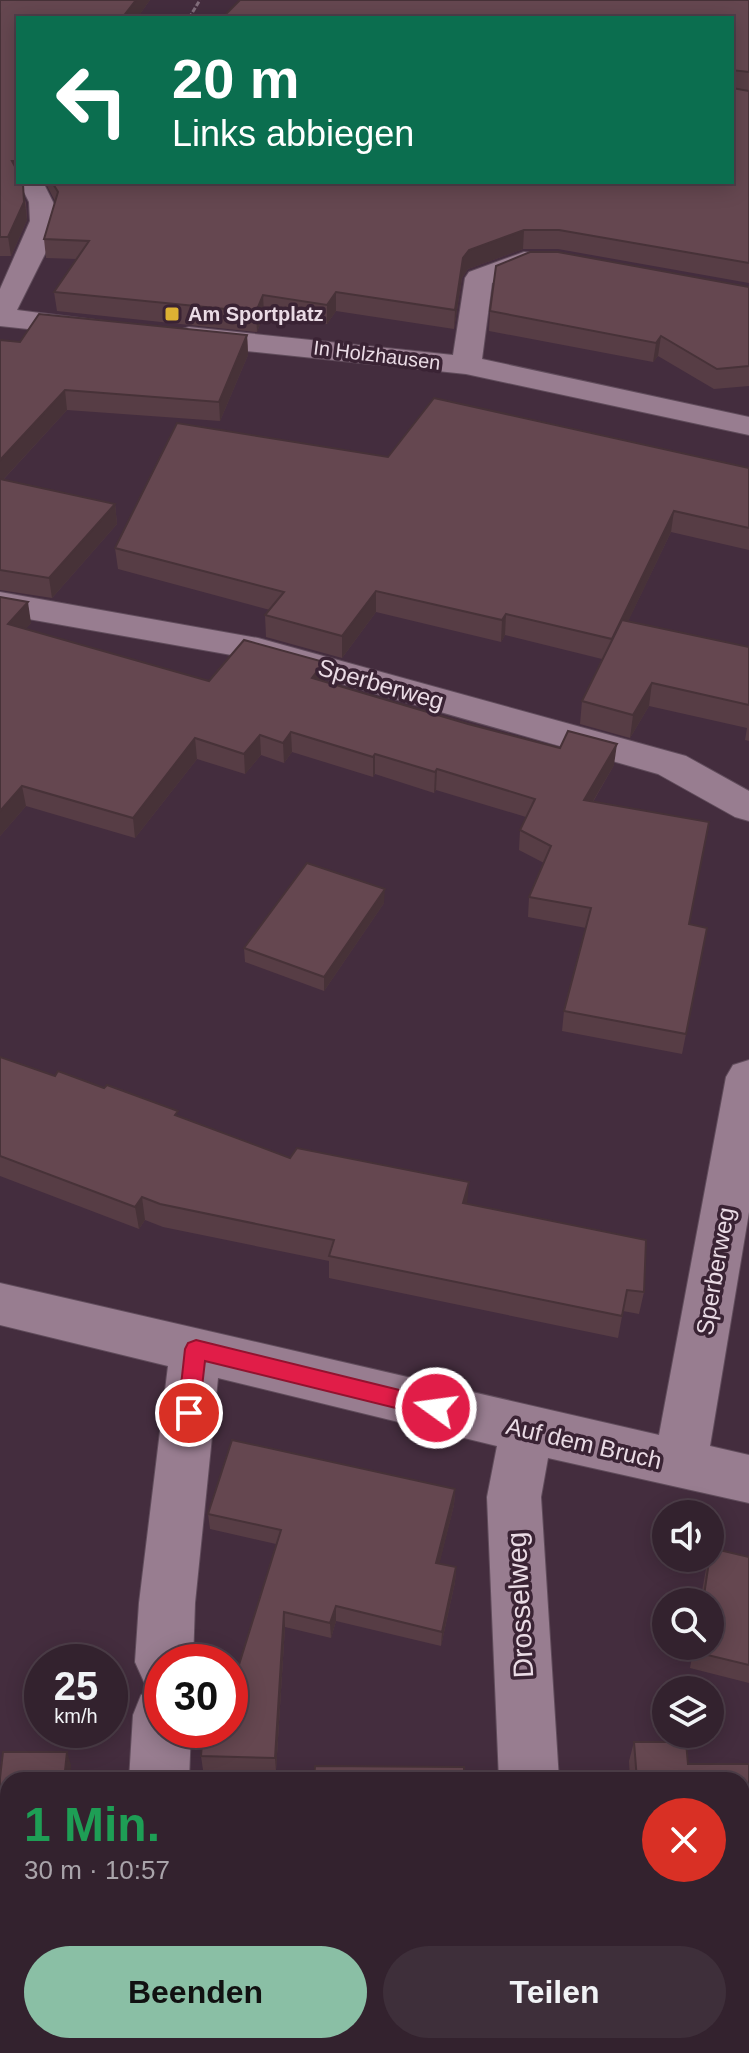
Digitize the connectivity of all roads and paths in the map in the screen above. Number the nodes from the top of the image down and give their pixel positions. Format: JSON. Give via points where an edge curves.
{"nodes":[{"id":1,"x":32,"y":184,"type":"edge"},
{"id":2,"x":586,"y":265,"type":"edge"},
{"id":3,"x":0,"y":316,"type":"edge"},
{"id":4,"x":120,"y":330,"type":"edge"},
{"id":5,"x":158,"y":333,"type":"edge"},
{"id":6,"x":466,"y":365,"type":"junction"},
{"id":7,"x":749,"y":426,"type":"edge"},
{"id":8,"x":0,"y":603,"type":"edge"},
{"id":9,"x":749,"y":808,"type":"edge"},
{"id":10,"x":749,"y":1077,"type":"edge"},
{"id":11,"x":0,"y":1304,"type":"edge"},
{"id":12,"x":196,"y":1349,"type":"junction"},
{"id":13,"x":526,"y":1430,"type":"junction"},
{"id":14,"x":680,"y":1465,"type":"junction"},
{"id":15,"x":749,"y":1479,"type":"edge"},
{"id":16,"x":165,"y":1644,"type":"edge"},
{"id":17,"x":160,"y":1748,"type":"edge"},
{"id":18,"x":159,"y":1772,"type":"edge"},
{"id":19,"x":529,"y":1772,"type":"edge"}],
"edges":[{"from":1,"to":3,"type":"street","via":[[44,211],[41,230]]},
{"from":2,"to":6,"type":"street","via":[[524,260],[479,278]]},
{"from":3,"to":4,"type":"street"},
{"from":5,"to":6,"type":"street","name":"In Holzhausen"},
{"from":6,"to":7,"type":"street","name":"In Holzhausen"},
{"from":8,"to":9,"type":"street","name":"Sperberweg","via":[[273,654],[672,765]]},
{"from":10,"to":14,"type":"street","name":"Sperberweg"},
{"from":11,"to":12,"type":"street","name":"Auf dem Bruch"},
{"from":12,"to":13,"type":"street","name":"Auf dem Bruch"},
{"from":12,"to":16,"type":"street"},
{"from":13,"to":14,"type":"street","name":"Auf dem Bruch"},
{"from":13,"to":19,"type":"street","name":"Drosselweg","via":[[514,1497]]},
{"from":14,"to":15,"type":"street","name":"Auf dem Bruch"},
{"from":17,"to":18,"type":"street"}]}
